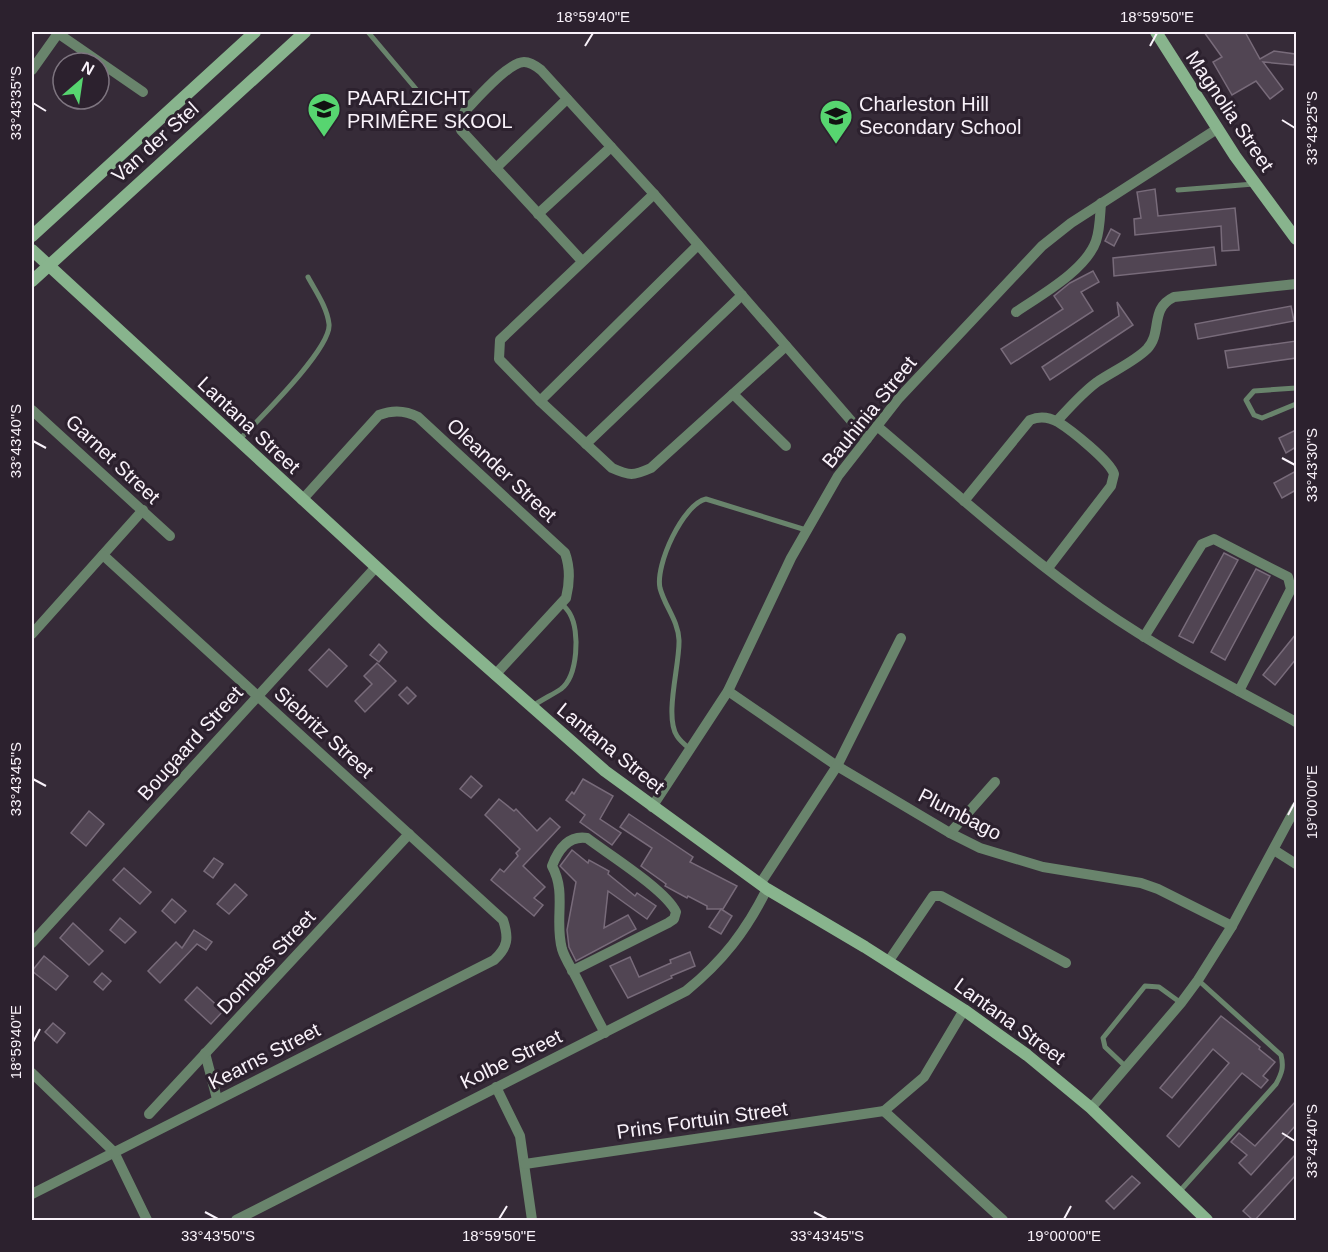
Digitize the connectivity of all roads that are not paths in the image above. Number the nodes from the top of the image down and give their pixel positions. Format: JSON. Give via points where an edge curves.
{"nodes":[{"id":1,"x":58,"y":32,"type":"edge"},
{"id":2,"x":255,"y":32,"type":"edge"},
{"id":3,"x":305,"y":32,"type":"edge"},
{"id":4,"x":368,"y":32,"type":"edge"},
{"id":5,"x":1156,"y":32,"type":"edge"},
{"id":6,"x":32,"y":70,"type":"edge"},
{"id":7,"x":143,"y":92,"type":"dead end"},
{"id":8,"x":567,"y":99,"type":"junction"},
{"id":9,"x":427,"y":102,"type":"dead end"},
{"id":10,"x":1217,"y":129,"type":"junction"},
{"id":11,"x":611,"y":147,"type":"junction"},
{"id":12,"x":496,"y":168,"type":"junction"},
{"id":13,"x":1255,"y":183,"type":"junction"},
{"id":14,"x":1178,"y":190,"type":"dead end"},
{"id":15,"x":654,"y":194,"type":"junction"},
{"id":16,"x":1101,"y":203,"type":"junction"},
{"id":17,"x":538,"y":214,"type":"junction"},
{"id":18,"x":32,"y":236,"type":"edge"},
{"id":19,"x":1296,"y":238,"type":"edge"},
{"id":20,"x":698,"y":245,"type":"junction"},
{"id":21,"x":32,"y":250,"type":"edge"},
{"id":22,"x":582,"y":261,"type":"junction"},
{"id":23,"x":49,"y":266,"type":"junction"},
{"id":24,"x":308,"y":277,"type":"dead end"},
{"id":25,"x":32,"y":282,"type":"edge"},
{"id":26,"x":1296,"y":284,"type":"edge"},
{"id":27,"x":742,"y":295,"type":"junction"},
{"id":28,"x":1016,"y":312,"type":"dead end"},
{"id":29,"x":786,"y":346,"type":"junction"},
{"id":30,"x":1296,"y":388,"type":"edge"},
{"id":31,"x":733,"y":394,"type":"junction"},
{"id":32,"x":540,"y":401,"type":"junction"},
{"id":33,"x":1296,"y":404,"type":"edge"},
{"id":34,"x":32,"y":410,"type":"edge"},
{"id":35,"x":1056,"y":421,"type":"junction"},
{"id":36,"x":877,"y":426,"type":"junction"},
{"id":37,"x":867,"y":439,"type":"junction"},
{"id":38,"x":238,"y":442,"type":"junction"},
{"id":39,"x":586,"y":444,"type":"junction"},
{"id":40,"x":786,"y":446,"type":"dead end"},
{"id":41,"x":302,"y":500,"type":"junction"},
{"id":42,"x":964,"y":501,"type":"junction"},
{"id":43,"x":143,"y":510,"type":"junction"},
{"id":44,"x":807,"y":530,"type":"junction"},
{"id":45,"x":170,"y":536,"type":"dead end"},
{"id":46,"x":103,"y":555,"type":"junction"},
{"id":47,"x":376,"y":567,"type":"junction"},
{"id":48,"x":1048,"y":568,"type":"junction"},
{"id":49,"x":561,"y":603,"type":"junction"},
{"id":50,"x":32,"y":634,"type":"edge"},
{"id":51,"x":1144,"y":637,"type":"junction"},
{"id":52,"x":901,"y":639,"type":"dead end"},
{"id":53,"x":495,"y":675,"type":"junction"},
{"id":54,"x":728,"y":691,"type":"junction"},
{"id":55,"x":1239,"y":691,"type":"junction"},
{"id":56,"x":257,"y":695,"type":"junction"},
{"id":57,"x":531,"y":707,"type":"junction"},
{"id":58,"x":1296,"y":722,"type":"edge"},
{"id":59,"x":690,"y":749,"type":"junction"},
{"id":60,"x":837,"y":766,"type":"junction"},
{"id":61,"x":994,"y":782,"type":"dead end"},
{"id":62,"x":652,"y":807,"type":"junction"},
{"id":63,"x":1296,"y":807,"type":"edge"},
{"id":64,"x":950,"y":833,"type":"junction"},
{"id":65,"x":409,"y":834,"type":"junction"},
{"id":66,"x":1274,"y":850,"type":"junction"},
{"id":67,"x":1296,"y":864,"type":"edge"},
{"id":68,"x":763,"y":886,"type":"junction"},
{"id":69,"x":1232,"y":926,"type":"junction"},
{"id":70,"x":32,"y":943,"type":"edge"},
{"id":71,"x":507,"y":944,"type":"joint"},
{"id":72,"x":888,"y":962,"type":"junction"},
{"id":73,"x":1066,"y":963,"type":"dead end"},
{"id":74,"x":573,"y":970,"type":"junction"},
{"id":75,"x":1198,"y":980,"type":"junction"},
{"id":76,"x":1181,"y":1003,"type":"junction"},
{"id":77,"x":964,"y":1010,"type":"junction"},
{"id":78,"x":605,"y":1033,"type":"junction"},
{"id":79,"x":206,"y":1053,"type":"junction"},
{"id":80,"x":1125,"y":1066,"type":"junction"},
{"id":81,"x":32,"y":1073,"type":"edge"},
{"id":82,"x":496,"y":1087,"type":"junction"},
{"id":83,"x":217,"y":1099,"type":"junction"},
{"id":84,"x":1091,"y":1108,"type":"junction"},
{"id":85,"x":884,"y":1111,"type":"junction"},
{"id":86,"x":149,"y":1114,"type":"dead end"},
{"id":87,"x":114,"y":1152,"type":"junction"},
{"id":88,"x":525,"y":1164,"type":"junction"},
{"id":89,"x":1179,"y":1192,"type":"junction"},
{"id":90,"x":32,"y":1194,"type":"edge"},
{"id":91,"x":147,"y":1221,"type":"edge"},
{"id":92,"x":236,"y":1221,"type":"edge"},
{"id":93,"x":532,"y":1221,"type":"edge"},
{"id":94,"x":1003,"y":1221,"type":"edge"},
{"id":95,"x":1208,"y":1221,"type":"edge"}],
"edges":[{"from":1,"to":6,"type":"street"},
{"from":1,"to":7,"type":"street"},
{"from":2,"to":18,"type":"street","name":"Van der Stel"},
{"from":3,"to":23,"type":"street","name":"Van der Stel"},
{"from":4,"to":9,"type":"lane"},
{"from":5,"to":10,"type":"street","name":"Magnolia Street"},
{"from":8,"to":11,"type":"street"},
{"from":8,"to":12,"type":"street"},
{"from":8,"to":12,"type":"street","via":[[532,64],[512,64],[465,111],[461,120],[461,130]]},
{"from":10,"to":13,"type":"street","name":"Magnolia Street"},
{"from":10,"to":16,"type":"street","name":"Bauhinia Street"},
{"from":11,"to":15,"type":"street"},
{"from":11,"to":17,"type":"street"},
{"from":12,"to":17,"type":"street"},
{"from":13,"to":14,"type":"lane"},
{"from":13,"to":19,"type":"street","name":"Magnolia Street"},
{"from":15,"to":20,"type":"street"},
{"from":15,"to":22,"type":"street"},
{"from":16,"to":28,"type":"street","via":[[1096,240],[1086,258]]},
{"from":16,"to":36,"type":"street","name":"Bauhinia Street","via":[[1042,246]]},
{"from":17,"to":22,"type":"street"},
{"from":20,"to":27,"type":"street"},
{"from":20,"to":32,"type":"street"},
{"from":21,"to":23,"type":"street","name":"Lantana Street"},
{"from":22,"to":32,"type":"street","via":[[501,340],[499,358]]},
{"from":23,"to":25,"type":"street","name":"Van der Stel"},
{"from":23,"to":38,"type":"street","name":"Lantana Street"},
{"from":24,"to":38,"type":"lane","via":[[330,326],[326,339]]},
{"from":26,"to":35,"type":"street","via":[[1168,300],[1160,310],[1146,350],[1095,383]]},
{"from":27,"to":29,"type":"street"},
{"from":27,"to":39,"type":"street"},
{"from":29,"to":31,"type":"street"},
{"from":29,"to":37,"type":"street"},
{"from":30,"to":33,"type":"lane","via":[[1254,391],[1246,400],[1254,415],[1262,418]]},
{"from":31,"to":39,"type":"street","via":[[651,468],[637,474],[612,468]]},
{"from":31,"to":40,"type":"street"},
{"from":32,"to":39,"type":"street"},
{"from":34,"to":43,"type":"street","name":"Garnet Street"},
{"from":35,"to":42,"type":"street","via":[[1041,417],[1030,420]]},
{"from":35,"to":48,"type":"street","via":[[1112,467],[1114,480]]},
{"from":36,"to":37,"type":"street","name":"Bauhinia Street"},
{"from":36,"to":42,"type":"street"},
{"from":37,"to":44,"type":"street","name":"Bauhinia Street","via":[[838,476]]},
{"from":38,"to":41,"type":"street","name":"Lantana Street"},
{"from":41,"to":47,"type":"street","name":"Lantana Street"},
{"from":41,"to":49,"type":"street","name":"Oleander Street","via":[[379,416],[409,412],[565,553],[569,586]]},
{"from":42,"to":48,"type":"street"},
{"from":43,"to":45,"type":"street","name":"Garnet Street"},
{"from":43,"to":46,"type":"street"},
{"from":44,"to":54,"type":"street","name":"Bauhinia Street"},
{"from":44,"to":59,"type":"lane","via":[[706,499],[695,504],[682,521],[659,576],[660,588],[678,626],[673,726],[678,738]]},
{"from":46,"to":50,"type":"street"},
{"from":46,"to":56,"type":"street","name":"Siebritz Street"},
{"from":47,"to":53,"type":"street","name":"Lantana Street"},
{"from":47,"to":56,"type":"street","name":"Bougaard Street"},
{"from":48,"to":51,"type":"street"},
{"from":49,"to":53,"type":"street","name":"Oleander Street"},
{"from":49,"to":57,"type":"lane","via":[[575,625],[571,673],[562,688]]},
{"from":51,"to":55,"type":"street"},
{"from":51,"to":55,"type":"street","via":[[1206,541],[1214,539],[1288,577],[1291,589]]},
{"from":52,"to":60,"type":"street","name":"Kolbe Street"},
{"from":53,"to":57,"type":"street","name":"Lantana Street"},
{"from":54,"to":59,"type":"street","name":"Bauhinia Street"},
{"from":54,"to":60,"type":"street","name":"Plumbago"},
{"from":55,"to":58,"type":"street"},
{"from":56,"to":65,"type":"street","name":"Siebritz Street"},
{"from":56,"to":70,"type":"street","name":"Bougaard Street"},
{"from":57,"to":62,"type":"street","name":"Lantana Street"},
{"from":59,"to":62,"type":"street","name":"Bauhinia Street"},
{"from":60,"to":64,"type":"street","name":"Plumbago"},
{"from":60,"to":68,"type":"street","name":"Kolbe Street"},
{"from":61,"to":64,"type":"street"},
{"from":62,"to":68,"type":"street","name":"Lantana Street"},
{"from":63,"to":66,"type":"street"},
{"from":64,"to":69,"type":"street","name":"Plumbago","via":[[980,848],[1043,867],[1141,883]]},
{"from":65,"to":71,"type":"street","name":"Siebritz Street","via":[[503,920]]},
{"from":65,"to":79,"type":"street","name":"Dombas Street"},
{"from":66,"to":67,"type":"street"},
{"from":66,"to":69,"type":"street"},
{"from":68,"to":72,"type":"street","name":"Lantana Street"},
{"from":68,"to":78,"type":"street","name":"Kolbe Street","via":[[732,948],[708,972],[686,991]]},
{"from":69,"to":75,"type":"street"},
{"from":71,"to":83,"type":"street","name":"Kearns Street","via":[[494,960]]},
{"from":72,"to":73,"type":"street","via":[[935,895]]},
{"from":72,"to":77,"type":"street","name":"Lantana Street"},
{"from":74,"to":74,"type":"street","via":[[562,951],[560,886],[552,866],[565,844],[579,837],[587,838],[654,888],[672,903],[676,912],[668,923]]},
{"from":74,"to":78,"type":"street"},
{"from":75,"to":76,"type":"street"},
{"from":75,"to":89,"type":"lane","via":[[1281,1055],[1283,1065],[1276,1084]]},
{"from":76,"to":80,"type":"street"},
{"from":76,"to":80,"type":"lane","via":[[1155,985],[1145,986],[1103,1038],[1105,1047]]},
{"from":77,"to":84,"type":"street","name":"Lantana Street"},
{"from":77,"to":85,"type":"street","via":[[924,1077]]},
{"from":78,"to":82,"type":"street","name":"Kolbe Street"},
{"from":79,"to":83,"type":"street"},
{"from":79,"to":86,"type":"street","name":"Dombas Street"},
{"from":80,"to":84,"type":"street"},
{"from":81,"to":87,"type":"street"},
{"from":82,"to":88,"type":"street","via":[[520,1136]]},
{"from":82,"to":92,"type":"street","name":"Kolbe Street"},
{"from":83,"to":87,"type":"street","name":"Kearns Street"},
{"from":84,"to":89,"type":"street","name":"Lantana Street"},
{"from":85,"to":88,"type":"street","name":"Prins Fortuin Street"},
{"from":85,"to":94,"type":"street"},
{"from":87,"to":90,"type":"street","name":"Kearns Street"},
{"from":87,"to":91,"type":"street"},
{"from":88,"to":93,"type":"street"},
{"from":89,"to":95,"type":"street","name":"Lantana Street"}]}
